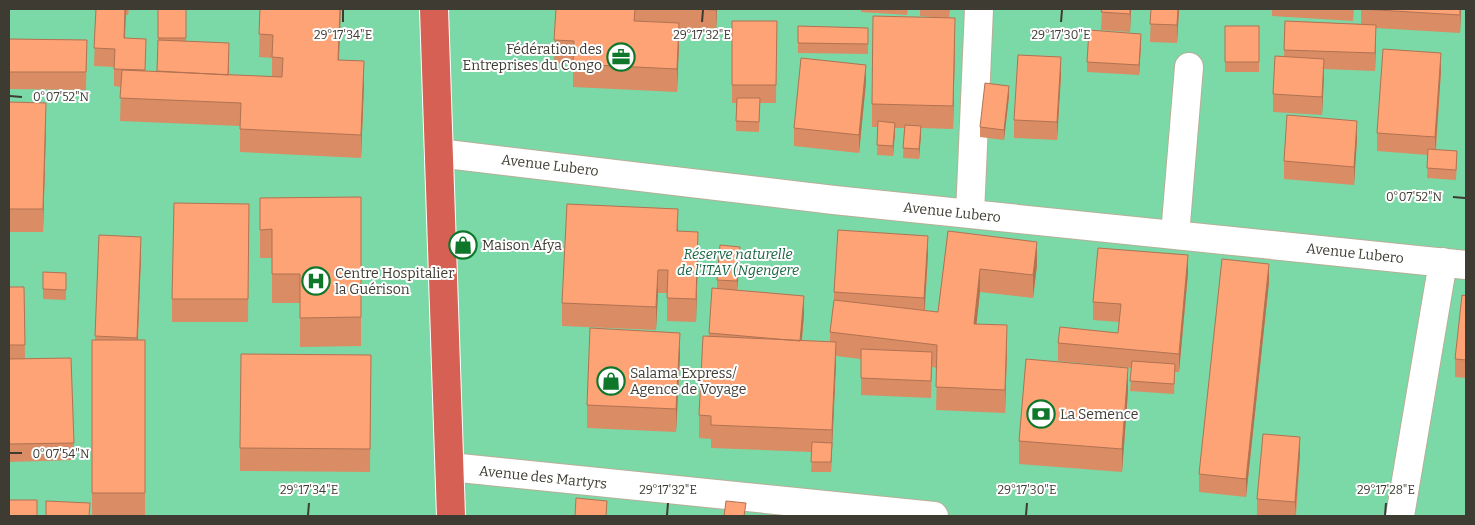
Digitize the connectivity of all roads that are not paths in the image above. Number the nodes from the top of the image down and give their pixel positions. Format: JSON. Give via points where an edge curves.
{"nodes":[{"id":1,"x":434,"y":9,"type":"edge"},
{"id":2,"x":980,"y":9,"type":"edge"},
{"id":3,"x":1189,"y":66,"type":"dead end"},
{"id":4,"x":438,"y":153,"type":"junction"},
{"id":5,"x":970,"y":214,"type":"junction"},
{"id":6,"x":1175,"y":235,"type":"junction"},
{"id":7,"x":1454,"y":264,"type":"edge"},
{"id":8,"x":450,"y":467,"type":"junction"},
{"id":9,"x":451,"y":516,"type":"edge"},
{"id":10,"x":934,"y":516,"type":"edge"},
{"id":11,"x":1400,"y":516,"type":"edge"}],
"edges":[{"from":1,"to":4,"type":"highway"},
{"from":2,"to":5,"type":"street"},
{"from":3,"to":6,"type":"street"},
{"from":4,"to":5,"type":"street","name":"Avenue Lubero"},
{"from":4,"to":8,"type":"highway"},
{"from":5,"to":6,"type":"street","name":"Avenue Lubero"},
{"from":6,"to":7,"type":"street","name":"Avenue Lubero"},
{"from":7,"to":11,"type":"street"},
{"from":8,"to":9,"type":"highway"},
{"from":8,"to":10,"type":"street","name":"Avenue des Martyrs"}]}
